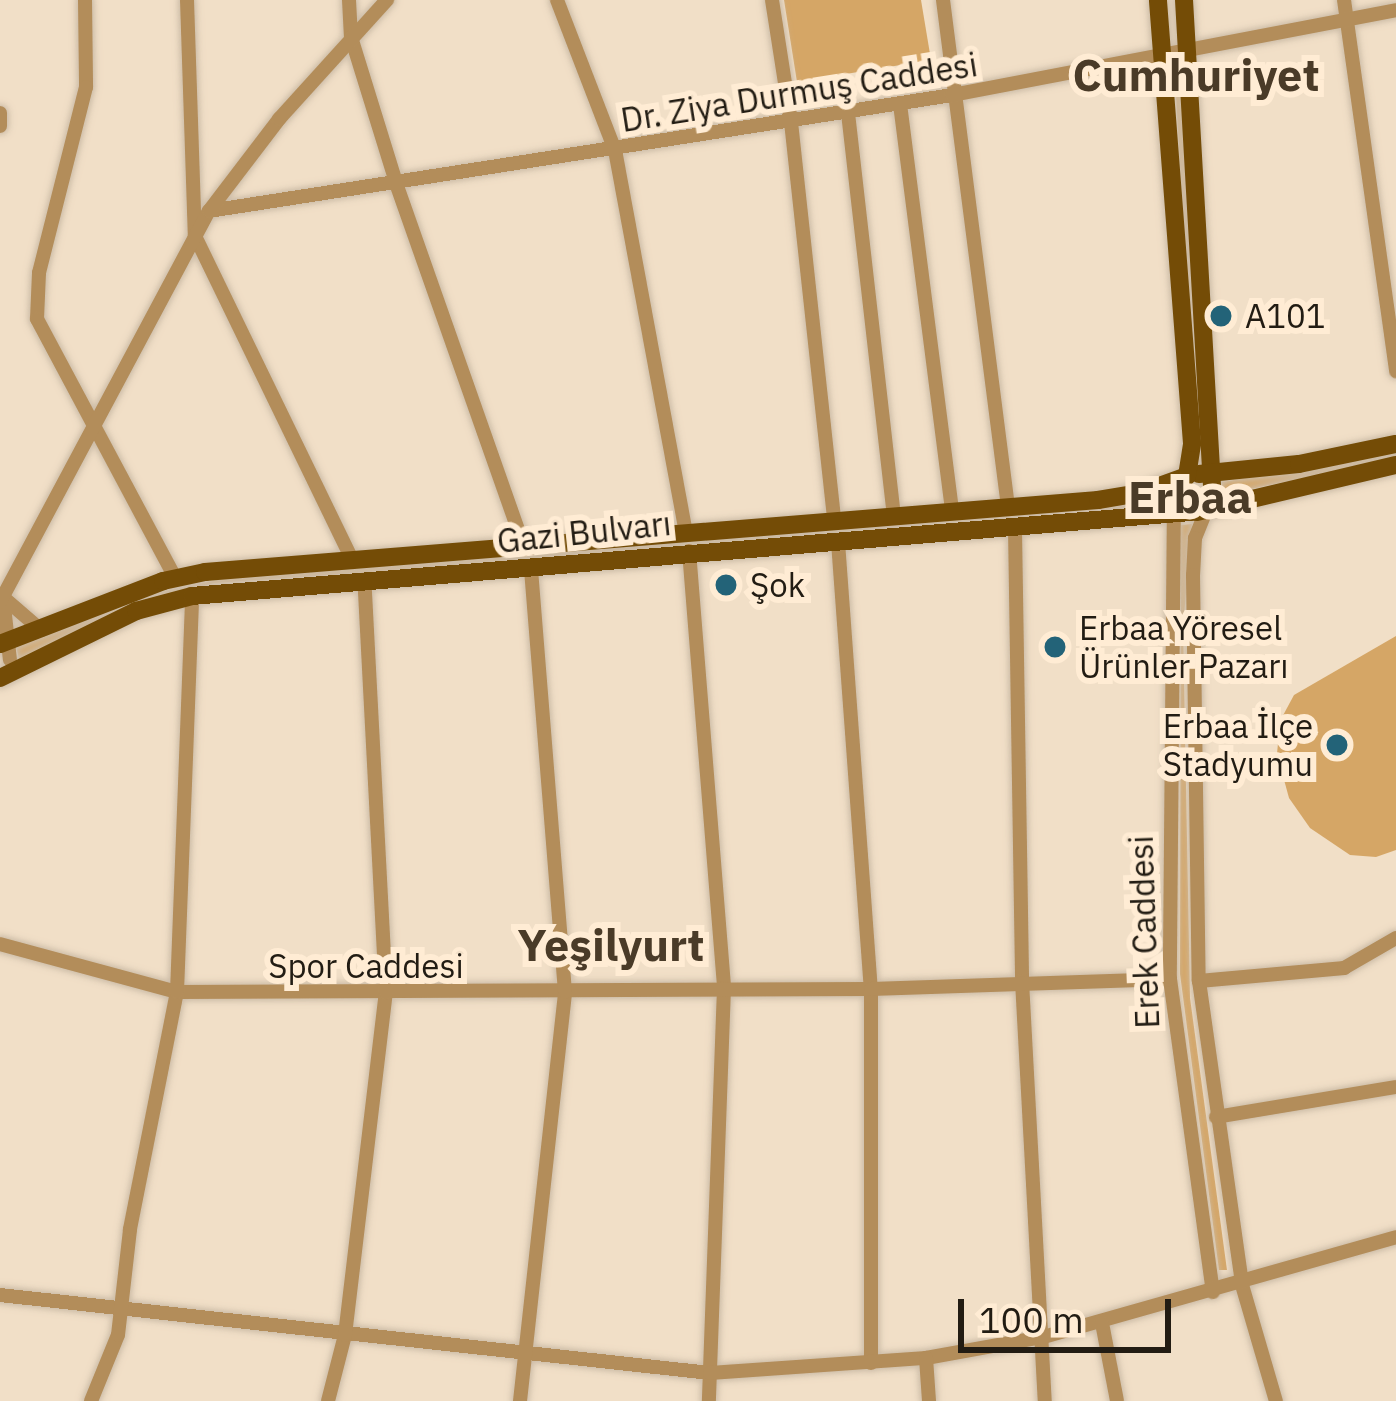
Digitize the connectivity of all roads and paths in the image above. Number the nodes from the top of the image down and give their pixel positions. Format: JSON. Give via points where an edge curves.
{"nodes":[{"id":1,"x":85,"y":0,"type":"edge"},
{"id":2,"x":187,"y":0,"type":"edge"},
{"id":3,"x":349,"y":0,"type":"edge"},
{"id":4,"x":387,"y":0,"type":"edge"},
{"id":5,"x":557,"y":0,"type":"edge"},
{"id":6,"x":772,"y":0,"type":"edge"},
{"id":7,"x":943,"y":0,"type":"edge"},
{"id":8,"x":1157,"y":0,"type":"edge"},
{"id":9,"x":1184,"y":0,"type":"edge"},
{"id":10,"x":1344,"y":0,"type":"edge"},
{"id":11,"x":1396,"y":10,"type":"edge"},
{"id":12,"x":1347,"y":20,"type":"junction"},
{"id":13,"x":350,"y":37,"type":"junction"},
{"id":14,"x":1189,"y":49,"type":"junction"},
{"id":15,"x":1162,"y":55,"type":"junction"},
{"id":16,"x":952,"y":95,"type":"junction"},
{"id":17,"x":900,"y":104,"type":"junction"},
{"id":18,"x":0,"y":113,"type":"edge"},
{"id":19,"x":848,"y":113,"type":"junction"},
{"id":20,"x":791,"y":122,"type":"junction"},
{"id":21,"x":0,"y":126,"type":"edge"},
{"id":22,"x":614,"y":150,"type":"junction"},
{"id":23,"x":397,"y":186,"type":"junction"},
{"id":24,"x":209,"y":212,"type":"junction"},
{"id":25,"x":195,"y":236,"type":"junction"},
{"id":26,"x":1396,"y":370,"type":"edge"},
{"id":27,"x":95,"y":422,"type":"junction"},
{"id":28,"x":1396,"y":444,"type":"edge"},
{"id":29,"x":1396,"y":465,"type":"edge"},
{"id":30,"x":1195,"y":496,"type":"junction"},
{"id":31,"x":1008,"y":507,"type":"junction"},
{"id":32,"x":952,"y":512,"type":"junction"},
{"id":33,"x":893,"y":516,"type":"junction"},
{"id":34,"x":834,"y":521,"type":"junction"},
{"id":35,"x":1015,"y":529,"type":"junction"},
{"id":36,"x":838,"y":542,"type":"junction"},
{"id":37,"x":687,"y":543,"type":"junction"},
{"id":38,"x":528,"y":559,"type":"junction"},
{"id":39,"x":352,"y":562,"type":"junction"},
{"id":40,"x":176,"y":577,"type":"junction"},
{"id":41,"x":364,"y":580,"type":"junction"},
{"id":42,"x":192,"y":596,"type":"junction"},
{"id":43,"x":1,"y":598,"type":"edge"},
{"id":44,"x":40,"y":630,"type":"junction"},
{"id":45,"x":2,"y":662,"type":"edge"},
{"id":46,"x":1396,"y":938,"type":"edge"},
{"id":47,"x":0,"y":944,"type":"edge"},
{"id":48,"x":1170,"y":979,"type":"junction"},
{"id":49,"x":1199,"y":980,"type":"junction"},
{"id":50,"x":1022,"y":981,"type":"junction"},
{"id":51,"x":724,"y":988,"type":"junction"},
{"id":52,"x":871,"y":989,"type":"junction"},
{"id":53,"x":177,"y":992,"type":"junction"},
{"id":54,"x":565,"y":992,"type":"junction"},
{"id":55,"x":386,"y":993,"type":"junction"},
{"id":56,"x":1396,"y":1087,"type":"edge"},
{"id":57,"x":1216,"y":1117,"type":"junction"},
{"id":58,"x":1396,"y":1237,"type":"edge"},
{"id":59,"x":1242,"y":1285,"type":"junction"},
{"id":60,"x":1213,"y":1292,"type":"junction"},
{"id":61,"x":0,"y":1295,"type":"edge"},
{"id":62,"x":121,"y":1311,"type":"junction"},
{"id":63,"x":1102,"y":1323,"type":"junction"},
{"id":64,"x":345,"y":1335,"type":"junction"},
{"id":65,"x":1043,"y":1337,"type":"junction"},
{"id":66,"x":526,"y":1356,"type":"junction"},
{"id":67,"x":926,"y":1358,"type":"junction"},
{"id":68,"x":871,"y":1363,"type":"junction"},
{"id":69,"x":710,"y":1372,"type":"junction"},
{"id":70,"x":91,"y":1401,"type":"edge"},
{"id":71,"x":328,"y":1401,"type":"edge"},
{"id":72,"x":520,"y":1401,"type":"edge"},
{"id":73,"x":709,"y":1401,"type":"edge"},
{"id":74,"x":929,"y":1401,"type":"edge"},
{"id":75,"x":1045,"y":1401,"type":"edge"},
{"id":76,"x":1117,"y":1401,"type":"edge"},
{"id":77,"x":1276,"y":1401,"type":"edge"}],
"edges":[{"from":1,"to":27,"type":"street","via":[[82,110],[36,306],[47,346]]},
{"from":2,"to":25,"type":"street"},
{"from":3,"to":13,"type":"street"},
{"from":4,"to":13,"type":"street"},
{"from":5,"to":22,"type":"street"},
{"from":6,"to":20,"type":"street"},
{"from":7,"to":16,"type":"street"},
{"from":8,"to":15,"type":"main road","name":"Erek Caddesi"},
{"from":9,"to":14,"type":"main road","name":"Erek Caddesi"},
{"from":10,"to":12,"type":"street"},
{"from":11,"to":12,"type":"street","name":"Dr. Ziya Durmuş Caddesi"},
{"from":12,"to":14,"type":"street","name":"Dr. Ziya Durmuş Caddesi"},
{"from":12,"to":26,"type":"street"},
{"from":13,"to":23,"type":"street"},
{"from":13,"to":24,"type":"street"},
{"from":14,"to":15,"type":"street","name":"Dr. Ziya Durmuş Caddesi"},
{"from":14,"to":30,"type":"main road","name":"Erek Caddesi"},
{"from":15,"to":16,"type":"street","name":"Dr. Ziya Durmuş Caddesi"},
{"from":15,"to":30,"type":"main road","name":"Erek Caddesi"},
{"from":16,"to":17,"type":"street","name":"Dr. Ziya Durmuş Caddesi"},
{"from":16,"to":31,"type":"street"},
{"from":17,"to":19,"type":"street","name":"Dr. Ziya Durmuş Caddesi"},
{"from":17,"to":32,"type":"street"},
{"from":18,"to":21,"type":"street"},
{"from":19,"to":20,"type":"street","name":"Dr. Ziya Durmuş Caddesi"},
{"from":19,"to":33,"type":"street"},
{"from":20,"to":22,"type":"street","name":"Dr. Ziya Durmuş Caddesi"},
{"from":20,"to":34,"type":"street"},
{"from":22,"to":23,"type":"street","name":"Dr. Ziya Durmuş Caddesi"},
{"from":22,"to":37,"type":"street"},
{"from":23,"to":24,"type":"street","name":"Dr. Ziya Durmuş Caddesi"},
{"from":23,"to":38,"type":"street"},
{"from":24,"to":25,"type":"street"},
{"from":25,"to":27,"type":"street"},
{"from":25,"to":39,"type":"street"},
{"from":27,"to":40,"type":"street"},
{"from":27,"to":43,"type":"street"},
{"from":28,"to":30,"type":"main road","name":"Gazi Bulvarı","via":[[1285,466]]},
{"from":29,"to":30,"type":"main road","name":"Gazi Bulvarı"},
{"from":30,"to":31,"type":"main road","name":"Gazi Bulvarı"},
{"from":30,"to":35,"type":"main road","name":"Gazi Bulvarı"},
{"from":30,"to":48,"type":"street","name":"Erek Caddesi"},
{"from":30,"to":49,"type":"street","name":"Erek Caddesi"},
{"from":31,"to":32,"type":"main road","name":"Gazi Bulvarı"},
{"from":32,"to":33,"type":"main road","name":"Gazi Bulvarı"},
{"from":33,"to":34,"type":"main road","name":"Gazi Bulvarı"},
{"from":34,"to":37,"type":"main road","name":"Gazi Bulvarı"},
{"from":35,"to":36,"type":"main road","name":"Gazi Bulvarı"},
{"from":35,"to":50,"type":"street"},
{"from":36,"to":37,"type":"main road","name":"Gazi Bulvarı"},
{"from":36,"to":52,"type":"street"},
{"from":37,"to":38,"type":"main road","name":"Gazi Bulvarı"},
{"from":37,"to":51,"type":"street"},
{"from":38,"to":39,"type":"main road","name":"Gazi Bulvarı"},
{"from":38,"to":41,"type":"main road","name":"Gazi Bulvarı"},
{"from":38,"to":54,"type":"street"},
{"from":39,"to":40,"type":"main road","name":"Gazi Bulvarı"},
{"from":40,"to":44,"type":"main road","name":"Gazi Bulvarı"},
{"from":41,"to":42,"type":"main road","name":"Gazi Bulvarı"},
{"from":41,"to":55,"type":"street"},
{"from":42,"to":45,"type":"main road","name":"Gazi Bulvarı"},
{"from":42,"to":53,"type":"street"},
{"from":43,"to":44,"type":"street"},
{"from":43,"to":45,"type":"street"},
{"from":44,"to":45,"type":"main road","name":"Gazi Bulvarı"},
{"from":46,"to":49,"type":"street","via":[[1344,968]]},
{"from":47,"to":53,"type":"street","name":"Spor Caddesi"},
{"from":48,"to":50,"type":"street","name":"Spor Caddesi"},
{"from":48,"to":60,"type":"street","name":"Erek Caddesi"},
{"from":49,"to":57,"type":"street","name":"Erek Caddesi"},
{"from":50,"to":52,"type":"street","name":"Spor Caddesi"},
{"from":50,"to":65,"type":"street"},
{"from":51,"to":52,"type":"street","name":"Spor Caddesi"},
{"from":51,"to":54,"type":"street","name":"Spor Caddesi"},
{"from":51,"to":69,"type":"street"},
{"from":52,"to":68,"type":"street"},
{"from":53,"to":55,"type":"street","name":"Spor Caddesi"},
{"from":53,"to":62,"type":"street"},
{"from":54,"to":55,"type":"street","name":"Spor Caddesi"},
{"from":54,"to":66,"type":"street"},
{"from":55,"to":64,"type":"street"},
{"from":56,"to":57,"type":"street"},
{"from":57,"to":59,"type":"street","name":"Erek Caddesi"},
{"from":58,"to":59,"type":"street"},
{"from":59,"to":60,"type":"street"},
{"from":59,"to":77,"type":"street","name":"Erek Caddesi"},
{"from":60,"to":63,"type":"street"},
{"from":61,"to":62,"type":"street"},
{"from":62,"to":64,"type":"street"},
{"from":62,"to":70,"type":"street"},
{"from":63,"to":65,"type":"street"},
{"from":63,"to":76,"type":"street"},
{"from":64,"to":66,"type":"street"},
{"from":64,"to":71,"type":"street"},
{"from":65,"to":67,"type":"street"},
{"from":65,"to":75,"type":"street"},
{"from":66,"to":69,"type":"street"},
{"from":66,"to":72,"type":"street"},
{"from":67,"to":68,"type":"street"},
{"from":67,"to":74,"type":"street"},
{"from":68,"to":69,"type":"street"},
{"from":69,"to":73,"type":"street"}]}
